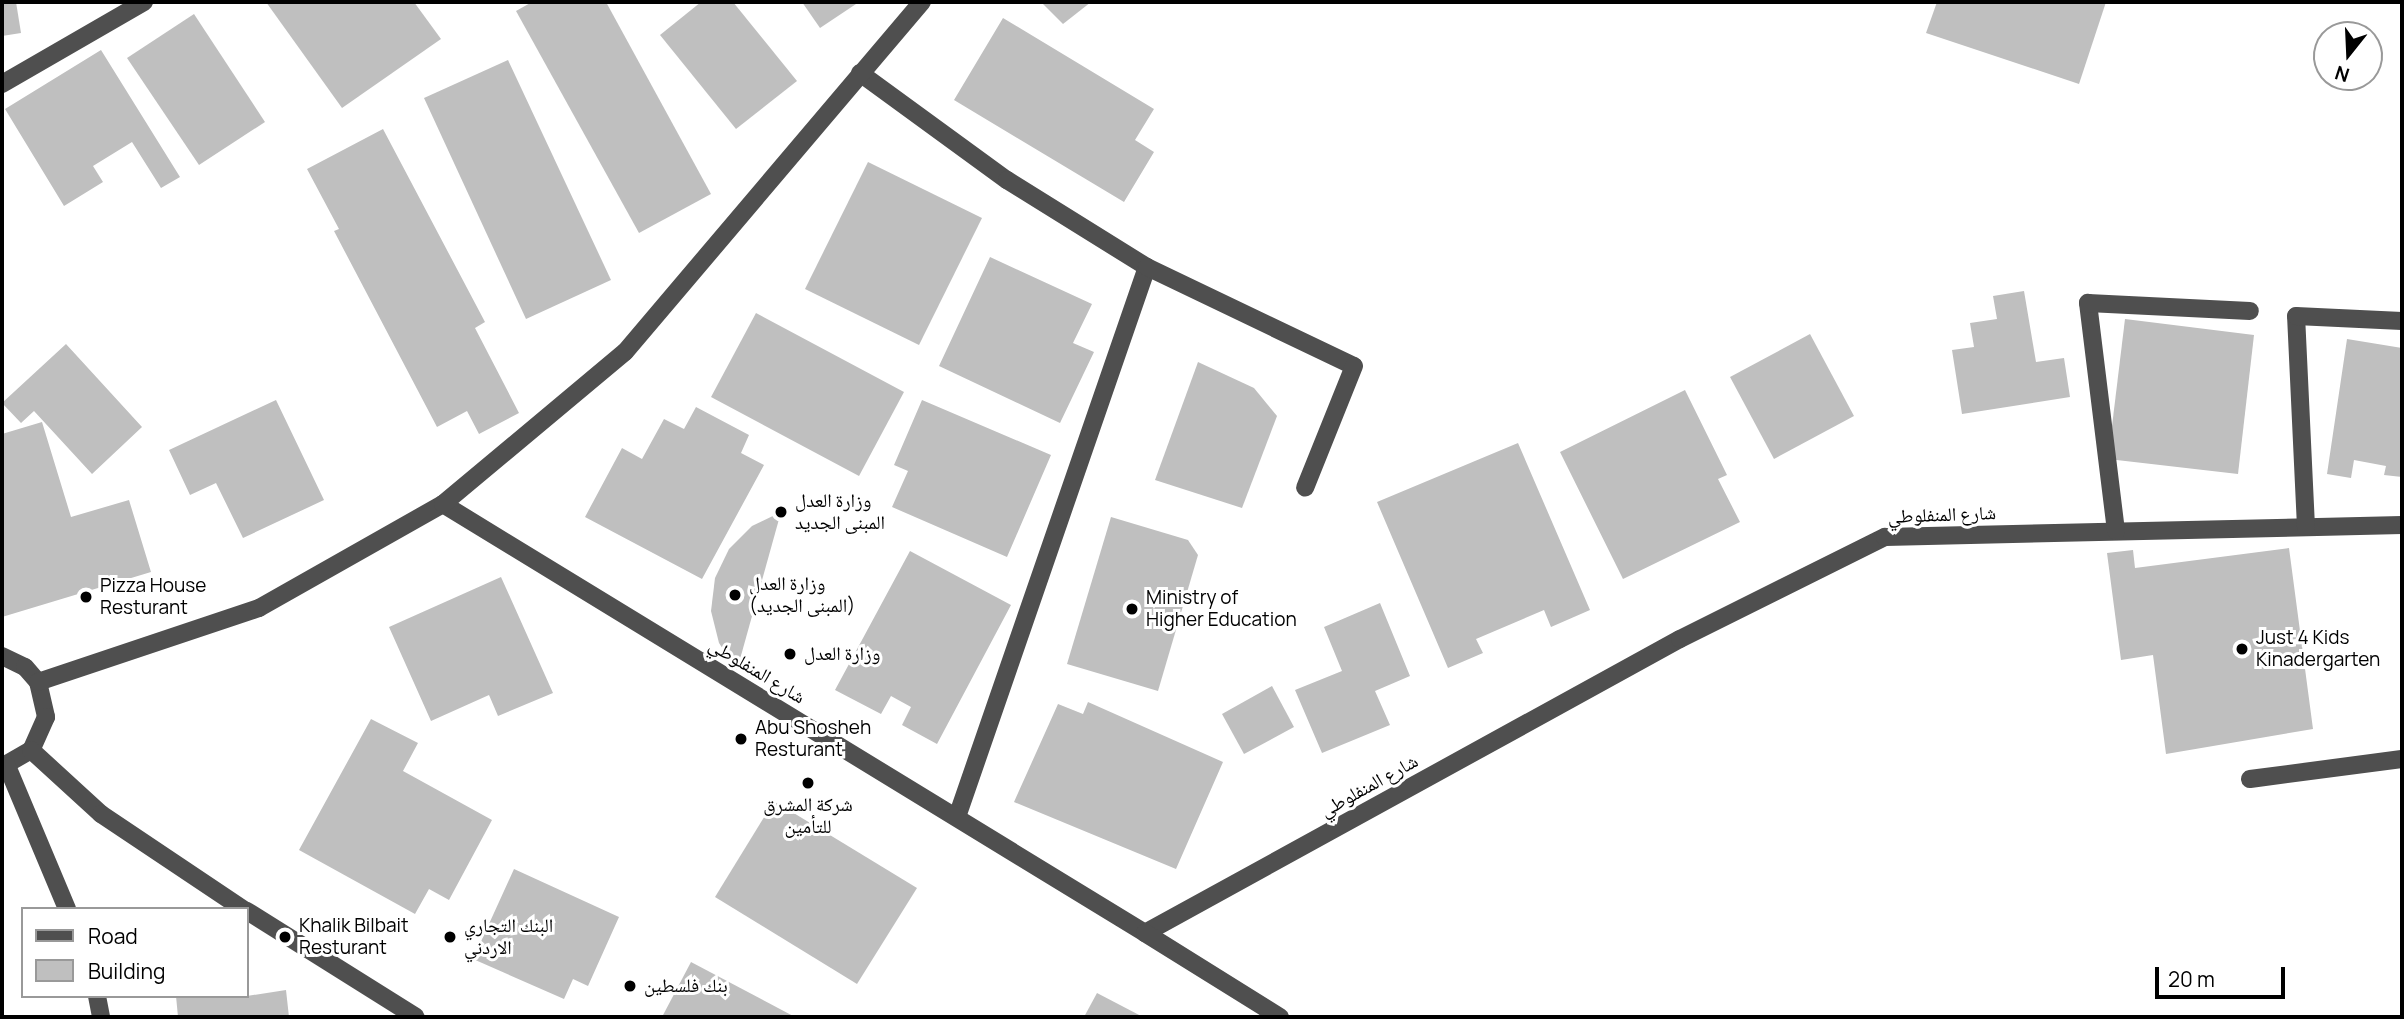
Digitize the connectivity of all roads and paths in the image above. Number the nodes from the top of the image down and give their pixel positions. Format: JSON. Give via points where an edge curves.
{"nodes":[{"id":1,"x":145,"y":2,"type":"edge"},
{"id":2,"x":922,"y":2,"type":"edge"},
{"id":3,"x":860,"y":73,"type":"junction"},
{"id":4,"x":2,"y":84,"type":"edge"},
{"id":5,"x":1147,"y":267,"type":"junction"},
{"id":6,"x":2250,"y":311,"type":"dead end"},
{"id":7,"x":2402,"y":321,"type":"edge"},
{"id":8,"x":1305,"y":488,"type":"dead end"},
{"id":9,"x":443,"y":504,"type":"junction"},
{"id":10,"x":2402,"y":525,"type":"edge"},
{"id":11,"x":2306,"y":527,"type":"junction"},
{"id":12,"x":2116,"y":531,"type":"junction"},
{"id":13,"x":2,"y":656,"type":"edge"},
{"id":14,"x":38,"y":682,"type":"junction"},
{"id":15,"x":31,"y":750,"type":"junction"},
{"id":16,"x":2402,"y":759,"type":"edge"},
{"id":17,"x":4,"y":767,"type":"edge"},
{"id":18,"x":2250,"y":779,"type":"dead end"},
{"id":19,"x":957,"y":817,"type":"junction"},
{"id":20,"x":66,"y":907,"type":"edge"},
{"id":21,"x":240,"y":907,"type":"edge"},
{"id":22,"x":248,"y":912,"type":"edge"},
{"id":23,"x":1145,"y":933,"type":"junction"},
{"id":24,"x":97,"y":998,"type":"edge"},
{"id":25,"x":101,"y":1017,"type":"edge"},
{"id":26,"x":416,"y":1017,"type":"edge"},
{"id":27,"x":1280,"y":1017,"type":"edge"}],
"edges":[{"from":1,"to":4,"type":"street"},
{"from":2,"to":3,"type":"street"},
{"from":3,"to":5,"type":"street","via":[[1007,180]]},
{"from":3,"to":9,"type":"street","via":[[625,352]]},
{"from":5,"to":8,"type":"street","via":[[1354,366]]},
{"from":5,"to":19,"type":"street"},
{"from":6,"to":12,"type":"street","via":[[2088,303]]},
{"from":7,"to":11,"type":"street","via":[[2296,316]]},
{"from":9,"to":14,"type":"street","via":[[258,608]]},
{"from":9,"to":19,"type":"street","name":"شارع المنفلوطي"},
{"from":10,"to":11,"type":"street","name":"شارع المنفلوطي"},
{"from":11,"to":12,"type":"street","name":"شارع المنفلوطي"},
{"from":12,"to":23,"type":"street","name":"شارع المنفلوطي","via":[[1885,537],[1680,639]]},
{"from":13,"to":14,"type":"street","via":[[25,667]]},
{"from":14,"to":15,"type":"street","via":[[46,717]]},
{"from":15,"to":17,"type":"street"},
{"from":15,"to":21,"type":"street","via":[[101,814]]},
{"from":16,"to":18,"type":"street"},
{"from":17,"to":20,"type":"street"},
{"from":19,"to":23,"type":"street","name":"شارع المنفلوطي"},
{"from":22,"to":26,"type":"street"},
{"from":23,"to":27,"type":"street"},
{"from":24,"to":25,"type":"street"}]}
